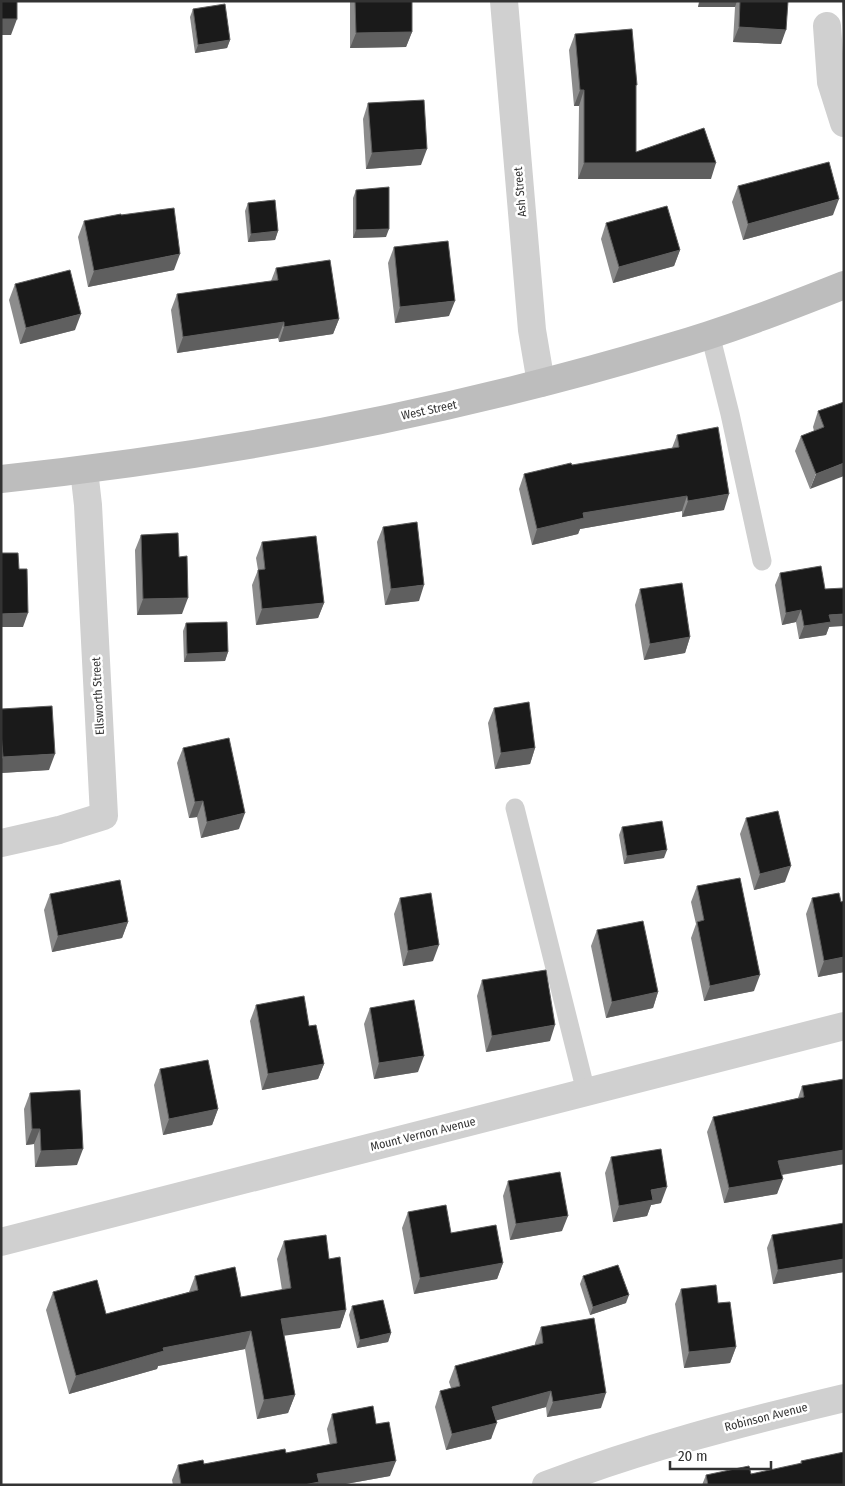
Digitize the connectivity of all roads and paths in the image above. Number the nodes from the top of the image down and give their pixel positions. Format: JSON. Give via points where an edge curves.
{"nodes":[{"id":1,"x":504,"y":1,"type":"edge"},
{"id":2,"x":828,"y":26,"type":"dead end"},
{"id":3,"x":844,"y":123,"type":"edge"},
{"id":4,"x":844,"y":286,"type":"edge"},
{"id":5,"x":710,"y":334,"type":"junction"},
{"id":6,"x":541,"y":383,"type":"junction"},
{"id":7,"x":84,"y":470,"type":"junction"},
{"id":8,"x":1,"y":479,"type":"edge"},
{"id":9,"x":762,"y":561,"type":"dead end"},
{"id":10,"x":515,"y":808,"type":"dead end"},
{"id":11,"x":1,"y":843,"type":"edge"},
{"id":12,"x":844,"y":1026,"type":"edge"},
{"id":13,"x":586,"y":1092,"type":"junction"},
{"id":14,"x":1,"y":1242,"type":"edge"},
{"id":15,"x":844,"y":1398,"type":"edge"},
{"id":16,"x":546,"y":1485,"type":"edge"}],
"edges":[{"from":1,"to":6,"type":"street","name":"Ash Street","via":[[532,330]]},
{"from":2,"to":3,"type":"street","via":[[831,82]]},
{"from":4,"to":5,"type":"street","name":"West Street"},
{"from":5,"to":6,"type":"street","name":"West Street"},
{"from":5,"to":9,"type":"lane"},
{"from":6,"to":7,"type":"street","name":"West Street","via":[[322,432]]},
{"from":7,"to":8,"type":"street","name":"West Street"},
{"from":7,"to":11,"type":"street","name":"Ellsworth Street","via":[[104,816]]},
{"from":10,"to":13,"type":"lane"},
{"from":12,"to":13,"type":"street","name":"Mount Vernon Avenue"},
{"from":13,"to":14,"type":"street","name":"Mount Vernon Avenue"},
{"from":15,"to":16,"type":"street","name":"Robinson Avenue","via":[[683,1438]]}]}
